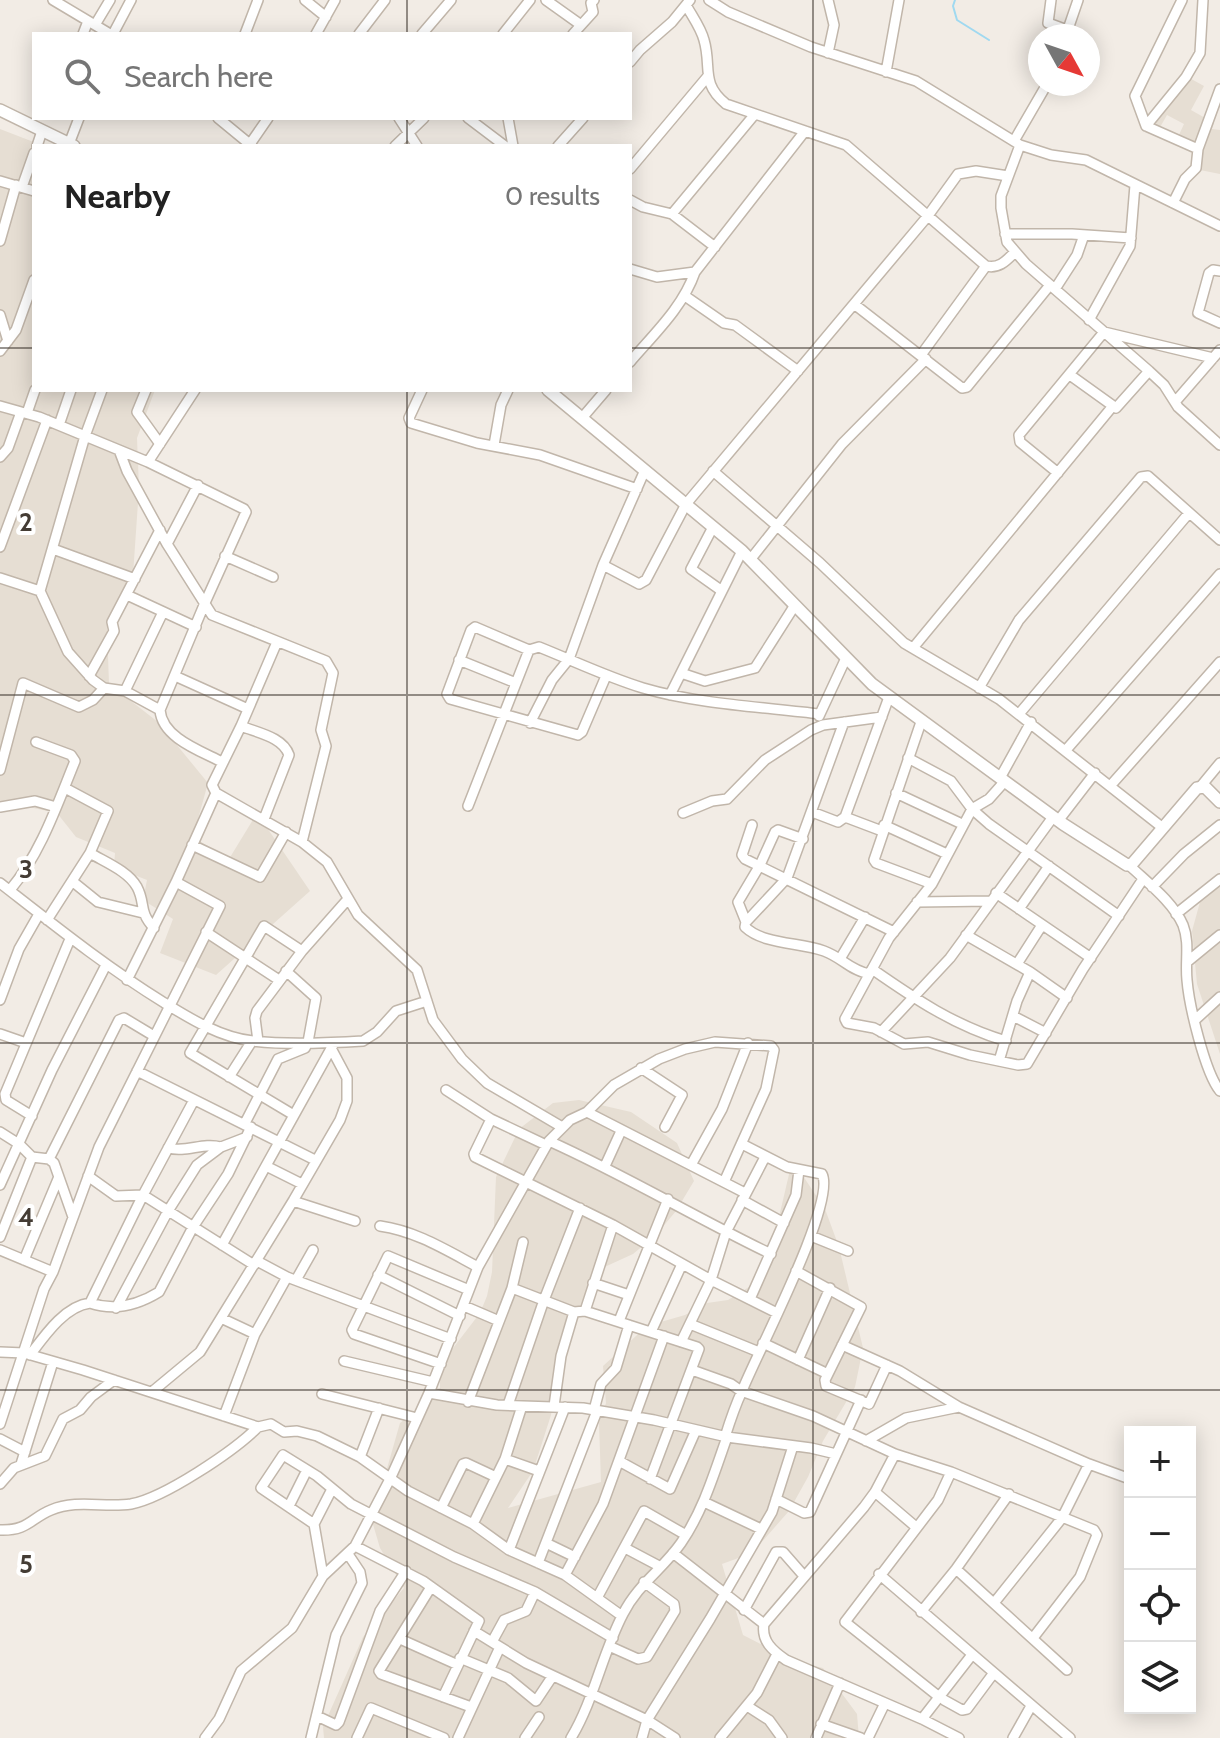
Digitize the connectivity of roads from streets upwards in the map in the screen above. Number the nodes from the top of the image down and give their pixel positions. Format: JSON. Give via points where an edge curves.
{"nodes":[{"id":1,"x":53,"y":0,"type":"edge"},
{"id":2,"x":110,"y":0,"type":"edge"},
{"id":3,"x":131,"y":0,"type":"edge"},
{"id":4,"x":258,"y":0,"type":"edge"},
{"id":5,"x":305,"y":0,"type":"edge"},
{"id":6,"x":335,"y":0,"type":"edge"},
{"id":7,"x":385,"y":0,"type":"edge"},
{"id":8,"x":451,"y":0,"type":"edge"},
{"id":9,"x":530,"y":0,"type":"edge"},
{"id":10,"x":546,"y":0,"type":"edge"},
{"id":11,"x":594,"y":0,"type":"edge"},
{"id":12,"x":709,"y":0,"type":"edge"},
{"id":13,"x":828,"y":0,"type":"edge"},
{"id":14,"x":899,"y":0,"type":"edge"},
{"id":15,"x":1051,"y":0,"type":"edge"},
{"id":16,"x":1078,"y":0,"type":"edge"},
{"id":17,"x":1203,"y":0,"type":"edge"},
{"id":18,"x":1179,"y":1,"type":"edge"},
{"id":19,"x":688,"y":3,"type":"edge"},
{"id":20,"x":326,"y":17,"type":"junction"},
{"id":21,"x":92,"y":23,"type":"junction"},
{"id":22,"x":1050,"y":24,"type":"edge"},
{"id":23,"x":1069,"y":24,"type":"edge"},
{"id":24,"x":581,"y":25,"type":"junction"},
{"id":25,"x":85,"y":32,"type":"edge"},
{"id":26,"x":108,"y":32,"type":"edge"},
{"id":27,"x":113,"y":32,"type":"edge"},
{"id":28,"x":246,"y":32,"type":"edge"},
{"id":29,"x":317,"y":32,"type":"edge"},
{"id":30,"x":361,"y":32,"type":"edge"},
{"id":31,"x":424,"y":32,"type":"edge"},
{"id":32,"x":505,"y":32,"type":"edge"},
{"id":33,"x":575,"y":32,"type":"edge"},
{"id":34,"x":828,"y":53,"type":"junction"},
{"id":35,"x":632,"y":60,"type":"edge"},
{"id":36,"x":886,"y":72,"type":"junction"},
{"id":37,"x":708,"y":76,"type":"junction"},
{"id":38,"x":1220,"y":89,"type":"edge"},
{"id":39,"x":1041,"y":96,"type":"edge"},
{"id":40,"x":0,"y":110,"type":"edge"},
{"id":41,"x":755,"y":114,"type":"junction"},
{"id":42,"x":78,"y":120,"type":"edge"},
{"id":43,"x":220,"y":120,"type":"edge"},
{"id":44,"x":266,"y":120,"type":"edge"},
{"id":45,"x":400,"y":120,"type":"edge"},
{"id":46,"x":422,"y":120,"type":"edge"},
{"id":47,"x":471,"y":120,"type":"edge"},
{"id":48,"x":508,"y":120,"type":"edge"},
{"id":49,"x":581,"y":120,"type":"edge"},
{"id":50,"x":38,"y":125,"type":"edge"},
{"id":51,"x":1146,"y":126,"type":"junction"},
{"id":52,"x":805,"y":131,"type":"junction"},
{"id":53,"x":409,"y":134,"type":"junction"},
{"id":54,"x":1017,"y":143,"type":"junction"},
{"id":55,"x":69,"y":144,"type":"edge"},
{"id":56,"x":71,"y":144,"type":"edge"},
{"id":57,"x":250,"y":144,"type":"edge"},
{"id":58,"x":252,"y":144,"type":"edge"},
{"id":59,"x":397,"y":144,"type":"edge"},
{"id":60,"x":416,"y":144,"type":"edge"},
{"id":61,"x":502,"y":144,"type":"edge"},
{"id":62,"x":513,"y":144,"type":"edge"},
{"id":63,"x":560,"y":144,"type":"edge"},
{"id":64,"x":1198,"y":149,"type":"junction"},
{"id":65,"x":32,"y":157,"type":"edge"},
{"id":66,"x":632,"y":167,"type":"edge"},
{"id":67,"x":1008,"y":176,"type":"junction"},
{"id":68,"x":0,"y":181,"type":"edge"},
{"id":69,"x":1135,"y":185,"type":"junction"},
{"id":70,"x":19,"y":186,"type":"junction"},
{"id":71,"x":32,"y":190,"type":"edge"},
{"id":72,"x":632,"y":201,"type":"edge"},
{"id":73,"x":1173,"y":203,"type":"junction"},
{"id":74,"x":672,"y":214,"type":"junction"},
{"id":75,"x":927,"y":217,"type":"junction"},
{"id":76,"x":1220,"y":226,"type":"edge"},
{"id":77,"x":1005,"y":234,"type":"junction"},
{"id":78,"x":1084,"y":235,"type":"junction"},
{"id":79,"x":1131,"y":238,"type":"junction"},
{"id":80,"x":0,"y":241,"type":"edge"},
{"id":81,"x":715,"y":247,"type":"junction"},
{"id":82,"x":1015,"y":252,"type":"junction"},
{"id":83,"x":986,"y":266,"type":"junction"},
{"id":84,"x":632,"y":270,"type":"edge"},
{"id":85,"x":1220,"y":271,"type":"edge"},
{"id":86,"x":695,"y":272,"type":"junction"},
{"id":87,"x":32,"y":286,"type":"edge"},
{"id":88,"x":1052,"y":287,"type":"junction"},
{"id":89,"x":685,"y":296,"type":"junction"},
{"id":90,"x":854,"y":304,"type":"junction"},
{"id":91,"x":0,"y":315,"type":"edge"},
{"id":92,"x":1089,"y":320,"type":"junction"},
{"id":93,"x":1220,"y":323,"type":"edge"},
{"id":94,"x":1104,"y":332,"type":"junction"},
{"id":95,"x":8,"y":341,"type":"junction"},
{"id":96,"x":0,"y":351,"type":"edge"},
{"id":97,"x":1217,"y":354,"type":"edge"},
{"id":98,"x":923,"y":357,"type":"junction"},
{"id":99,"x":632,"y":360,"type":"edge"},
{"id":100,"x":798,"y":371,"type":"junction"},
{"id":101,"x":1149,"y":371,"type":"junction"},
{"id":102,"x":1070,"y":375,"type":"junction"},
{"id":103,"x":34,"y":392,"type":"edge"},
{"id":104,"x":70,"y":392,"type":"edge"},
{"id":105,"x":101,"y":392,"type":"edge"},
{"id":106,"x":145,"y":392,"type":"edge"},
{"id":107,"x":194,"y":392,"type":"edge"},
{"id":108,"x":421,"y":392,"type":"edge"},
{"id":109,"x":507,"y":392,"type":"edge"},
{"id":110,"x":550,"y":392,"type":"edge"},
{"id":111,"x":604,"y":392,"type":"edge"},
{"id":112,"x":1175,"y":402,"type":"junction"},
{"id":113,"x":0,"y":406,"type":"edge"},
{"id":114,"x":1112,"y":407,"type":"junction"},
{"id":115,"x":24,"y":412,"type":"junction"},
{"id":116,"x":582,"y":418,"type":"junction"},
{"id":117,"x":47,"y":420,"type":"junction"},
{"id":118,"x":59,"y":425,"type":"junction"},
{"id":119,"x":1220,"y":429,"type":"edge"},
{"id":120,"x":85,"y":436,"type":"junction"},
{"id":121,"x":1216,"y":442,"type":"edge"},
{"id":122,"x":160,"y":444,"type":"junction"},
{"id":123,"x":494,"y":445,"type":"junction"},
{"id":124,"x":119,"y":450,"type":"junction"},
{"id":125,"x":0,"y":457,"type":"edge"},
{"id":126,"x":148,"y":462,"type":"junction"},
{"id":127,"x":645,"y":470,"type":"junction"},
{"id":128,"x":713,"y":471,"type":"junction"},
{"id":129,"x":1058,"y":473,"type":"junction"},
{"id":130,"x":198,"y":485,"type":"junction"},
{"id":131,"x":637,"y":489,"type":"junction"},
{"id":132,"x":686,"y":504,"type":"junction"},
{"id":133,"x":1189,"y":513,"type":"junction"},
{"id":134,"x":4,"y":523,"type":"edge"},
{"id":135,"x":713,"y":527,"type":"junction"},
{"id":136,"x":779,"y":527,"type":"junction"},
{"id":137,"x":160,"y":530,"type":"junction"},
{"id":138,"x":1220,"y":540,"type":"edge"},
{"id":139,"x":167,"y":544,"type":"junction"},
{"id":140,"x":0,"y":547,"type":"edge"},
{"id":141,"x":53,"y":549,"type":"junction"},
{"id":142,"x":746,"y":555,"type":"junction"},
{"id":143,"x":225,"y":556,"type":"junction"},
{"id":144,"x":603,"y":565,"type":"junction"},
{"id":145,"x":1220,"y":574,"type":"edge"},
{"id":146,"x":273,"y":577,"type":"dead end"},
{"id":147,"x":0,"y":578,"type":"edge"},
{"id":148,"x":135,"y":579,"type":"junction"},
{"id":149,"x":40,"y":591,"type":"junction"},
{"id":150,"x":722,"y":591,"type":"junction"},
{"id":151,"x":127,"y":595,"type":"junction"},
{"id":152,"x":204,"y":605,"type":"junction"},
{"id":153,"x":795,"y":605,"type":"junction"},
{"id":154,"x":163,"y":612,"type":"junction"},
{"id":155,"x":196,"y":627,"type":"junction"},
{"id":156,"x":277,"y":642,"type":"junction"},
{"id":157,"x":913,"y":648,"type":"junction"},
{"id":158,"x":529,"y":650,"type":"junction"},
{"id":159,"x":846,"y":658,"type":"junction"},
{"id":160,"x":569,"y":659,"type":"junction"},
{"id":161,"x":459,"y":660,"type":"junction"},
{"id":162,"x":1220,"y":662,"type":"edge"},
{"id":163,"x":681,"y":673,"type":"junction"},
{"id":164,"x":89,"y":676,"type":"junction"},
{"id":165,"x":175,"y":676,"type":"junction"},
{"id":166,"x":606,"y":676,"type":"junction"},
{"id":167,"x":516,"y":683,"type":"junction"},
{"id":168,"x":104,"y":688,"type":"junction"},
{"id":169,"x":979,"y":688,"type":"junction"},
{"id":170,"x":125,"y":691,"type":"junction"},
{"id":171,"x":670,"y":695,"type":"junction"},
{"id":172,"x":889,"y":697,"type":"junction"},
{"id":173,"x":248,"y":709,"type":"junction"},
{"id":174,"x":160,"y":710,"type":"junction"},
{"id":175,"x":820,"y":714,"type":"junction"},
{"id":176,"x":1019,"y":714,"type":"junction"},
{"id":177,"x":503,"y":715,"type":"junction"},
{"id":178,"x":882,"y":717,"type":"junction"},
{"id":179,"x":844,"y":722,"type":"junction"},
{"id":180,"x":921,"y":722,"type":"junction"},
{"id":181,"x":1031,"y":722,"type":"junction"},
{"id":182,"x":530,"y":723,"type":"junction"},
{"id":183,"x":241,"y":726,"type":"junction"},
{"id":184,"x":4,"y":729,"type":"edge"},
{"id":185,"x":811,"y":730,"type":"junction"},
{"id":186,"x":36,"y":742,"type":"dead end"},
{"id":187,"x":1066,"y":750,"type":"junction"},
{"id":188,"x":908,"y":758,"type":"junction"},
{"id":189,"x":222,"y":762,"type":"junction"},
{"id":190,"x":1220,"y":763,"type":"edge"},
{"id":191,"x":0,"y":770,"type":"edge"},
{"id":192,"x":1095,"y":773,"type":"junction"},
{"id":193,"x":1003,"y":779,"type":"junction"},
{"id":194,"x":1111,"y":785,"type":"junction"},
{"id":195,"x":1201,"y":786,"type":"junction"},
{"id":196,"x":65,"y":788,"type":"junction"},
{"id":197,"x":216,"y":793,"type":"junction"},
{"id":198,"x":896,"y":793,"type":"junction"},
{"id":199,"x":1220,"y":802,"type":"edge"},
{"id":200,"x":468,"y":806,"type":"dead end"},
{"id":201,"x":0,"y":807,"type":"edge"},
{"id":202,"x":56,"y":807,"type":"junction"},
{"id":203,"x":972,"y":809,"type":"junction"},
{"id":204,"x":812,"y":812,"type":"junction"},
{"id":205,"x":683,"y":813,"type":"dead end"},
{"id":206,"x":845,"y":817,"type":"junction"},
{"id":207,"x":264,"y":819,"type":"junction"},
{"id":208,"x":1056,"y":819,"type":"junction"},
{"id":209,"x":962,"y":824,"type":"junction"},
{"id":210,"x":752,"y":825,"type":"dead end"},
{"id":211,"x":1220,"y":825,"type":"edge"},
{"id":212,"x":883,"y":828,"type":"junction"},
{"id":213,"x":1163,"y":828,"type":"junction"},
{"id":214,"x":286,"y":832,"type":"junction"},
{"id":215,"x":803,"y":839,"type":"junction"},
{"id":216,"x":302,"y":842,"type":"junction"},
{"id":217,"x":192,"y":845,"type":"junction"},
{"id":218,"x":1029,"y":852,"type":"junction"},
{"id":219,"x":90,"y":853,"type":"junction"},
{"id":220,"x":947,"y":854,"type":"junction"},
{"id":221,"x":760,"y":865,"type":"junction"},
{"id":222,"x":1049,"y":866,"type":"junction"},
{"id":223,"x":1130,"y":866,"type":"junction"},
{"id":224,"x":787,"y":878,"type":"junction"},
{"id":225,"x":1143,"y":879,"type":"junction"},
{"id":226,"x":1220,"y":879,"type":"edge"},
{"id":227,"x":72,"y":881,"type":"junction"},
{"id":228,"x":176,"y":882,"type":"junction"},
{"id":229,"x":0,"y":883,"type":"edge"},
{"id":230,"x":932,"y":884,"type":"junction"},
{"id":231,"x":1152,"y":887,"type":"junction"},
{"id":232,"x":10,"y":890,"type":"junction"},
{"id":233,"x":993,"y":897,"type":"junction"},
{"id":234,"x":348,"y":899,"type":"junction"},
{"id":235,"x":917,"y":902,"type":"junction"},
{"id":236,"x":1019,"y":909,"type":"junction"},
{"id":237,"x":143,"y":913,"type":"junction"},
{"id":238,"x":1176,"y":914,"type":"junction"},
{"id":239,"x":1119,"y":916,"type":"junction"},
{"id":240,"x":43,"y":917,"type":"junction"},
{"id":241,"x":865,"y":917,"type":"junction"},
{"id":242,"x":746,"y":922,"type":"junction"},
{"id":243,"x":1042,"y":925,"type":"junction"},
{"id":244,"x":154,"y":928,"type":"junction"},
{"id":245,"x":206,"y":932,"type":"junction"},
{"id":246,"x":894,"y":932,"type":"junction"},
{"id":247,"x":966,"y":935,"type":"junction"},
{"id":248,"x":1220,"y":935,"type":"edge"},
{"id":249,"x":70,"y":939,"type":"junction"},
{"id":250,"x":302,"y":951,"type":"junction"},
{"id":251,"x":245,"y":955,"type":"junction"},
{"id":252,"x":1091,"y":958,"type":"junction"},
{"id":253,"x":840,"y":959,"type":"junction"},
{"id":254,"x":1187,"y":962,"type":"junction"},
{"id":255,"x":1017,"y":964,"type":"junction"},
{"id":256,"x":106,"y":965,"type":"junction"},
{"id":257,"x":286,"y":971,"type":"junction"},
{"id":258,"x":871,"y":971,"type":"junction"},
{"id":259,"x":1030,"y":972,"type":"junction"},
{"id":260,"x":127,"y":980,"type":"junction"},
{"id":261,"x":279,"y":980,"type":"junction"},
{"id":262,"x":1220,"y":997,"type":"edge"},
{"id":263,"x":914,"y":998,"type":"junction"},
{"id":264,"x":1067,"y":998,"type":"junction"},
{"id":265,"x":0,"y":1000,"type":"edge"},
{"id":266,"x":427,"y":1001,"type":"junction"},
{"id":267,"x":170,"y":1006,"type":"junction"},
{"id":268,"x":1013,"y":1016,"type":"junction"},
{"id":269,"x":1195,"y":1020,"type":"junction"},
{"id":270,"x":205,"y":1025,"type":"junction"},
{"id":271,"x":881,"y":1032,"type":"junction"},
{"id":272,"x":1046,"y":1033,"type":"junction"},
{"id":273,"x":0,"y":1034,"type":"edge"},
{"id":274,"x":154,"y":1036,"type":"junction"},
{"id":275,"x":255,"y":1041,"type":"junction"},
{"id":276,"x":1006,"y":1041,"type":"junction"},
{"id":277,"x":308,"y":1042,"type":"junction"},
{"id":278,"x":26,"y":1043,"type":"junction"},
{"id":279,"x":748,"y":1043,"type":"junction"},
{"id":280,"x":332,"y":1045,"type":"junction"},
{"id":281,"x":999,"y":1061,"type":"junction"},
{"id":282,"x":641,"y":1068,"type":"junction"},
{"id":283,"x":137,"y":1071,"type":"junction"},
{"id":284,"x":1215,"y":1074,"type":"edge"},
{"id":285,"x":229,"y":1077,"type":"junction"},
{"id":286,"x":446,"y":1090,"type":"dead end"},
{"id":287,"x":1220,"y":1091,"type":"edge"},
{"id":288,"x":260,"y":1094,"type":"junction"},
{"id":289,"x":194,"y":1100,"type":"junction"},
{"id":290,"x":587,"y":1112,"type":"junction"},
{"id":291,"x":292,"y":1114,"type":"junction"},
{"id":292,"x":32,"y":1116,"type":"junction"},
{"id":293,"x":491,"y":1119,"type":"junction"},
{"id":294,"x":248,"y":1125,"type":"junction"},
{"id":295,"x":562,"y":1127,"type":"junction"},
{"id":296,"x":665,"y":1127,"type":"dead end"},
{"id":297,"x":621,"y":1131,"type":"junction"},
{"id":298,"x":0,"y":1132,"type":"edge"},
{"id":299,"x":247,"y":1137,"type":"junction"},
{"id":300,"x":279,"y":1141,"type":"junction"},
{"id":301,"x":547,"y":1143,"type":"junction"},
{"id":302,"x":19,"y":1144,"type":"junction"},
{"id":303,"x":742,"y":1144,"type":"junction"},
{"id":304,"x":221,"y":1147,"type":"junction"},
{"id":305,"x":168,"y":1148,"type":"junction"},
{"id":306,"x":32,"y":1157,"type":"junction"},
{"id":307,"x":765,"y":1157,"type":"junction"},
{"id":308,"x":49,"y":1159,"type":"junction"},
{"id":309,"x":315,"y":1160,"type":"junction"},
{"id":310,"x":691,"y":1165,"type":"junction"},
{"id":311,"x":266,"y":1166,"type":"junction"},
{"id":312,"x":605,"y":1166,"type":"junction"},
{"id":313,"x":799,"y":1170,"type":"junction"},
{"id":314,"x":88,"y":1176,"type":"junction"},
{"id":315,"x":58,"y":1179,"type":"junction"},
{"id":316,"x":724,"y":1182,"type":"junction"},
{"id":317,"x":523,"y":1183,"type":"junction"},
{"id":318,"x":302,"y":1184,"type":"junction"},
{"id":319,"x":0,"y":1185,"type":"edge"},
{"id":320,"x":143,"y":1195,"type":"junction"},
{"id":321,"x":744,"y":1197,"type":"junction"},
{"id":322,"x":668,"y":1199,"type":"junction"},
{"id":323,"x":293,"y":1201,"type":"junction"},
{"id":324,"x":580,"y":1208,"type":"junction"},
{"id":325,"x":168,"y":1211,"type":"junction"},
{"id":326,"x":73,"y":1217,"type":"junction"},
{"id":327,"x":355,"y":1221,"type":"dead end"},
{"id":328,"x":784,"y":1223,"type":"junction"},
{"id":329,"x":613,"y":1225,"type":"junction"},
{"id":330,"x":380,"y":1226,"type":"dead end"},
{"id":331,"x":193,"y":1227,"type":"junction"},
{"id":332,"x":726,"y":1232,"type":"junction"},
{"id":333,"x":811,"y":1236,"type":"junction"},
{"id":334,"x":0,"y":1237,"type":"edge"},
{"id":335,"x":523,"y":1242,"type":"dead end"},
{"id":336,"x":222,"y":1245,"type":"junction"},
{"id":337,"x":649,"y":1245,"type":"junction"},
{"id":338,"x":0,"y":1250,"type":"edge"},
{"id":339,"x":313,"y":1250,"type":"dead end"},
{"id":340,"x":848,"y":1251,"type":"dead end"},
{"id":341,"x":771,"y":1254,"type":"junction"},
{"id":342,"x":24,"y":1260,"type":"junction"},
{"id":343,"x":255,"y":1263,"type":"junction"},
{"id":344,"x":682,"y":1264,"type":"junction"},
{"id":345,"x":478,"y":1267,"type":"junction"},
{"id":346,"x":796,"y":1271,"type":"junction"},
{"id":347,"x":53,"y":1272,"type":"junction"},
{"id":348,"x":378,"y":1275,"type":"junction"},
{"id":349,"x":292,"y":1278,"type":"junction"},
{"id":350,"x":711,"y":1280,"type":"junction"},
{"id":351,"x":593,"y":1283,"type":"junction"},
{"id":352,"x":512,"y":1288,"type":"junction"},
{"id":353,"x":830,"y":1288,"type":"junction"},
{"id":354,"x":469,"y":1290,"type":"junction"},
{"id":355,"x":629,"y":1295,"type":"junction"},
{"id":356,"x":750,"y":1299,"type":"junction"},
{"id":357,"x":544,"y":1300,"type":"junction"},
{"id":358,"x":90,"y":1303,"type":"junction"},
{"id":359,"x":464,"y":1306,"type":"junction"},
{"id":360,"x":363,"y":1307,"type":"junction"},
{"id":361,"x":116,"y":1308,"type":"junction"},
{"id":362,"x":580,"y":1312,"type":"junction"},
{"id":363,"x":777,"y":1313,"type":"junction"},
{"id":364,"x":460,"y":1316,"type":"junction"},
{"id":365,"x":221,"y":1318,"type":"junction"},
{"id":366,"x":499,"y":1321,"type":"junction"},
{"id":367,"x":624,"y":1323,"type":"junction"},
{"id":368,"x":690,"y":1324,"type":"junction"},
{"id":369,"x":651,"y":1332,"type":"junction"},
{"id":370,"x":255,"y":1334,"type":"junction"},
{"id":371,"x":664,"y":1336,"type":"junction"},
{"id":372,"x":451,"y":1339,"type":"junction"},
{"id":373,"x":681,"y":1342,"type":"junction"},
{"id":374,"x":842,"y":1345,"type":"junction"},
{"id":375,"x":761,"y":1348,"type":"junction"},
{"id":376,"x":0,"y":1352,"type":"edge"},
{"id":377,"x":27,"y":1354,"type":"junction"},
{"id":378,"x":798,"y":1360,"type":"junction"},
{"id":379,"x":344,"y":1361,"type":"dead end"},
{"id":380,"x":53,"y":1362,"type":"junction"},
{"id":381,"x":441,"y":1364,"type":"junction"},
{"id":382,"x":887,"y":1365,"type":"junction"},
{"id":383,"x":692,"y":1370,"type":"junction"},
{"id":384,"x":828,"y":1374,"type":"junction"},
{"id":385,"x":114,"y":1380,"type":"junction"},
{"id":386,"x":433,"y":1382,"type":"junction"},
{"id":387,"x":153,"y":1391,"type":"junction"},
{"id":388,"x":741,"y":1391,"type":"junction"},
{"id":389,"x":429,"y":1393,"type":"junction"},
{"id":390,"x":322,"y":1394,"type":"dead end"},
{"id":391,"x":861,"y":1400,"type":"junction"},
{"id":392,"x":468,"y":1402,"type":"junction"},
{"id":393,"x":508,"y":1405,"type":"junction"},
{"id":394,"x":522,"y":1406,"type":"junction"},
{"id":395,"x":559,"y":1406,"type":"junction"},
{"id":396,"x":959,"y":1407,"type":"junction"},
{"id":397,"x":379,"y":1408,"type":"junction"},
{"id":398,"x":595,"y":1410,"type":"junction"},
{"id":399,"x":224,"y":1416,"type":"junction"},
{"id":400,"x":635,"y":1417,"type":"junction"},
{"id":401,"x":417,"y":1418,"type":"junction"},
{"id":402,"x":669,"y":1423,"type":"junction"},
{"id":403,"x":0,"y":1424,"type":"edge"},
{"id":404,"x":258,"y":1427,"type":"junction"},
{"id":405,"x":696,"y":1430,"type":"junction"},
{"id":406,"x":847,"y":1432,"type":"junction"},
{"id":407,"x":726,"y":1437,"type":"junction"},
{"id":408,"x":0,"y":1439,"type":"edge"},
{"id":409,"x":866,"y":1441,"type":"junction"},
{"id":410,"x":793,"y":1446,"type":"junction"},
{"id":411,"x":25,"y":1452,"type":"junction"},
{"id":412,"x":836,"y":1454,"type":"junction"},
{"id":413,"x":895,"y":1454,"type":"junction"},
{"id":414,"x":360,"y":1457,"type":"junction"},
{"id":415,"x":505,"y":1459,"type":"junction"},
{"id":416,"x":619,"y":1461,"type":"junction"},
{"id":417,"x":21,"y":1464,"type":"junction"},
{"id":418,"x":1089,"y":1464,"type":"junction"},
{"id":419,"x":307,"y":1470,"type":"junction"},
{"id":420,"x":539,"y":1471,"type":"junction"},
{"id":421,"x":951,"y":1472,"type":"junction"},
{"id":422,"x":391,"y":1477,"type":"junction"},
{"id":423,"x":496,"y":1477,"type":"junction"},
{"id":424,"x":1124,"y":1477,"type":"edge"},
{"id":425,"x":650,"y":1479,"type":"junction"},
{"id":426,"x":0,"y":1484,"type":"edge"},
{"id":427,"x":332,"y":1489,"type":"junction"},
{"id":428,"x":875,"y":1492,"type":"junction"},
{"id":429,"x":1009,"y":1494,"type":"junction"},
{"id":430,"x":776,"y":1499,"type":"junction"},
{"id":431,"x":704,"y":1502,"type":"junction"},
{"id":432,"x":289,"y":1506,"type":"junction"},
{"id":433,"x":441,"y":1508,"type":"junction"},
{"id":434,"x":372,"y":1513,"type":"junction"},
{"id":435,"x":1062,"y":1518,"type":"junction"},
{"id":436,"x":314,"y":1524,"type":"junction"},
{"id":437,"x":473,"y":1524,"type":"junction"},
{"id":438,"x":916,"y":1527,"type":"junction"},
{"id":439,"x":761,"y":1529,"type":"junction"},
{"id":440,"x":0,"y":1530,"type":"edge"},
{"id":441,"x":686,"y":1535,"type":"junction"},
{"id":442,"x":546,"y":1543,"type":"junction"},
{"id":443,"x":625,"y":1548,"type":"junction"},
{"id":444,"x":352,"y":1550,"type":"junction"},
{"id":445,"x":509,"y":1550,"type":"junction"},
{"id":446,"x":673,"y":1553,"type":"junction"},
{"id":447,"x":575,"y":1557,"type":"junction"},
{"id":448,"x":538,"y":1563,"type":"junction"},
{"id":449,"x":659,"y":1566,"type":"junction"},
{"id":450,"x":956,"y":1569,"type":"junction"},
{"id":451,"x":406,"y":1571,"type":"junction"},
{"id":452,"x":879,"y":1574,"type":"junction"},
{"id":453,"x":565,"y":1575,"type":"junction"},
{"id":454,"x":323,"y":1576,"type":"junction"},
{"id":455,"x":804,"y":1576,"type":"junction"},
{"id":456,"x":644,"y":1582,"type":"junction"},
{"id":457,"x":431,"y":1587,"type":"junction"},
{"id":458,"x":535,"y":1592,"type":"junction"},
{"id":459,"x":725,"y":1595,"type":"junction"},
{"id":460,"x":597,"y":1598,"type":"junction"},
{"id":461,"x":994,"y":1603,"type":"junction"},
{"id":462,"x":744,"y":1610,"type":"junction"},
{"id":463,"x":921,"y":1612,"type":"junction"},
{"id":464,"x":622,"y":1616,"type":"junction"},
{"id":465,"x":764,"y":1624,"type":"junction"},
{"id":466,"x":474,"y":1631,"type":"junction"},
{"id":467,"x":1033,"y":1638,"type":"junction"},
{"id":468,"x":400,"y":1639,"type":"junction"},
{"id":469,"x":611,"y":1642,"type":"junction"},
{"id":470,"x":496,"y":1645,"type":"junction"},
{"id":471,"x":777,"y":1654,"type":"junction"},
{"id":472,"x":971,"y":1656,"type":"junction"},
{"id":473,"x":459,"y":1662,"type":"junction"},
{"id":474,"x":489,"y":1670,"type":"junction"},
{"id":475,"x":1067,"y":1670,"type":"dead end"},
{"id":476,"x":993,"y":1674,"type":"junction"},
{"id":477,"x":552,"y":1677,"type":"junction"},
{"id":478,"x":840,"y":1683,"type":"junction"},
{"id":479,"x":592,"y":1693,"type":"junction"},
{"id":480,"x":443,"y":1697,"type":"junction"},
{"id":481,"x":941,"y":1698,"type":"junction"},
{"id":482,"x":885,"y":1703,"type":"junction"},
{"id":483,"x":747,"y":1706,"type":"junction"},
{"id":484,"x":1031,"y":1706,"type":"junction"},
{"id":485,"x":471,"y":1707,"type":"junction"},
{"id":486,"x":317,"y":1716,"type":"junction"},
{"id":487,"x":539,"y":1717,"type":"dead end"},
{"id":488,"x":922,"y":1719,"type":"junction"},
{"id":489,"x":647,"y":1720,"type":"junction"},
{"id":490,"x":821,"y":1724,"type":"junction"},
{"id":491,"x":574,"y":1737,"type":"edge"},
{"id":492,"x":205,"y":1738,"type":"edge"},
{"id":493,"x":311,"y":1738,"type":"edge"},
{"id":494,"x":357,"y":1738,"type":"edge"},
{"id":495,"x":444,"y":1738,"type":"edge"},
{"id":496,"x":458,"y":1738,"type":"edge"},
{"id":497,"x":525,"y":1738,"type":"edge"},
{"id":498,"x":642,"y":1738,"type":"edge"},
{"id":499,"x":675,"y":1738,"type":"edge"},
{"id":500,"x":720,"y":1738,"type":"edge"},
{"id":501,"x":782,"y":1738,"type":"edge"},
{"id":502,"x":816,"y":1738,"type":"edge"},
{"id":503,"x":861,"y":1738,"type":"edge"},
{"id":504,"x":868,"y":1738,"type":"edge"},
{"id":505,"x":959,"y":1738,"type":"edge"},
{"id":506,"x":1013,"y":1738,"type":"edge"},
{"id":507,"x":1070,"y":1738,"type":"edge"}],
"edges":[{"from":1,"to":21,"type":"street"},
{"from":2,"to":21,"type":"street"},
{"from":3,"to":27,"type":"street"},
{"from":4,"to":28,"type":"street"},
{"from":5,"to":20,"type":"street"},
{"from":6,"to":20,"type":"street"},
{"from":7,"to":30,"type":"street"},
{"from":8,"to":31,"type":"street"},
{"from":9,"to":32,"type":"street"},
{"from":10,"to":24,"type":"street"},
{"from":11,"to":24,"type":"street","via":[[593,12]]},
{"from":12,"to":34,"type":"street"},
{"from":13,"to":34,"type":"street","via":[[834,25]]},
{"from":14,"to":36,"type":"street"},
{"from":15,"to":22,"type":"street"},
{"from":16,"to":23,"type":"street"},
{"from":17,"to":51,"type":"street","via":[[1200,53]]},
{"from":18,"to":51,"type":"street","via":[[1135,93]]},
{"from":19,"to":35,"type":"street"},
{"from":19,"to":37,"type":"street","via":[[705,43]]},
{"from":20,"to":29,"type":"street"},
{"from":21,"to":25,"type":"street"},
{"from":21,"to":26,"type":"street"},
{"from":24,"to":33,"type":"street"},
{"from":34,"to":36,"type":"street"},
{"from":36,"to":54,"type":"street","via":[[924,86]]},
{"from":37,"to":41,"type":"street","via":[[714,94],[726,104]]},
{"from":37,"to":66,"type":"street"},
{"from":38,"to":64,"type":"street"},
{"from":39,"to":54,"type":"street"},
{"from":40,"to":50,"type":"street"},
{"from":41,"to":52,"type":"street"},
{"from":41,"to":74,"type":"street"},
{"from":42,"to":56,"type":"street"},
{"from":43,"to":57,"type":"street"},
{"from":44,"to":58,"type":"street"},
{"from":45,"to":53,"type":"street"},
{"from":46,"to":53,"type":"street"},
{"from":47,"to":61,"type":"street"},
{"from":48,"to":62,"type":"street"},
{"from":49,"to":63,"type":"street"},
{"from":50,"to":55,"type":"street"},
{"from":51,"to":64,"type":"street"},
{"from":52,"to":75,"type":"street","via":[[846,145]]},
{"from":52,"to":81,"type":"street"},
{"from":53,"to":59,"type":"street"},
{"from":53,"to":60,"type":"street"},
{"from":54,"to":67,"type":"street"},
{"from":54,"to":69,"type":"street","via":[[1086,160]]},
{"from":64,"to":73,"type":"street","via":[[1196,168]]},
{"from":65,"to":70,"type":"street"},
{"from":67,"to":75,"type":"street","via":[[958,174]]},
{"from":67,"to":77,"type":"street","via":[[1001,196]]},
{"from":68,"to":70,"type":"street"},
{"from":69,"to":73,"type":"street"},
{"from":69,"to":79,"type":"street"},
{"from":70,"to":71,"type":"street"},
{"from":70,"to":80,"type":"street"},
{"from":72,"to":74,"type":"street"},
{"from":73,"to":76,"type":"street"},
{"from":74,"to":81,"type":"street"},
{"from":75,"to":83,"type":"street"},
{"from":75,"to":90,"type":"street"},
{"from":77,"to":78,"type":"street"},
{"from":77,"to":82,"type":"street"},
{"from":78,"to":79,"type":"street"},
{"from":78,"to":88,"type":"street","via":[[1077,255]]},
{"from":79,"to":92,"type":"street","via":[[1126,257]]},
{"from":81,"to":86,"type":"street"},
{"from":82,"to":83,"type":"street","via":[[1003,264]]},
{"from":82,"to":88,"type":"street"},
{"from":83,"to":98,"type":"street"},
{"from":84,"to":86,"type":"street","via":[[657,277]]},
{"from":85,"to":93,"type":"street","via":[[1209,273],[1198,313]]},
{"from":86,"to":89,"type":"street"},
{"from":87,"to":95,"type":"street"},
{"from":88,"to":92,"type":"street"},
{"from":88,"to":98,"type":"street","via":[[967,387],[957,386]]},
{"from":89,"to":99,"type":"street"},
{"from":89,"to":100,"type":"street"},
{"from":90,"to":98,"type":"street"},
{"from":90,"to":100,"type":"street"},
{"from":91,"to":95,"type":"street"},
{"from":92,"to":94,"type":"street"},
{"from":94,"to":97,"type":"street"},
{"from":94,"to":101,"type":"street"},
{"from":94,"to":102,"type":"street"},
{"from":95,"to":96,"type":"street"},
{"from":97,"to":112,"type":"street"},
{"from":98,"to":136,"type":"street","via":[[836,451]]},
{"from":100,"to":128,"type":"street"},
{"from":101,"to":112,"type":"street"},
{"from":101,"to":114,"type":"street","via":[[1121,405]]},
{"from":102,"to":114,"type":"street"},
{"from":102,"to":129,"type":"street","via":[[1019,435],[1020,442]]},
{"from":103,"to":115,"type":"street"},
{"from":104,"to":118,"type":"street"},
{"from":105,"to":120,"type":"street"},
{"from":106,"to":122,"type":"street","via":[[137,412]]},
{"from":107,"to":122,"type":"street"},
{"from":108,"to":123,"type":"street","via":[[411,423]]},
{"from":109,"to":123,"type":"street"},
{"from":110,"to":116,"type":"street"},
{"from":111,"to":116,"type":"street"},
{"from":112,"to":121,"type":"street"},
{"from":113,"to":115,"type":"street"},
{"from":114,"to":129,"type":"street"},
{"from":115,"to":117,"type":"street"},
{"from":115,"to":125,"type":"street"},
{"from":116,"to":127,"type":"street"},
{"from":117,"to":118,"type":"street"},
{"from":117,"to":134,"type":"street"},
{"from":118,"to":120,"type":"street"},
{"from":119,"to":121,"type":"street"},
{"from":120,"to":124,"type":"street"},
{"from":120,"to":141,"type":"street"},
{"from":122,"to":126,"type":"street"},
{"from":123,"to":131,"type":"street"},
{"from":124,"to":126,"type":"street"},
{"from":124,"to":137,"type":"street"},
{"from":126,"to":130,"type":"street"},
{"from":127,"to":131,"type":"street"},
{"from":127,"to":132,"type":"street"},
{"from":128,"to":132,"type":"street"},
{"from":128,"to":136,"type":"street"},
{"from":129,"to":157,"type":"street"},
{"from":130,"to":139,"type":"street"},
{"from":130,"to":143,"type":"street","via":[[246,512]]},
{"from":131,"to":144,"type":"street"},
{"from":132,"to":135,"type":"street"},
{"from":132,"to":144,"type":"street","via":[[643,583]]},
{"from":133,"to":138,"type":"street"},
{"from":133,"to":169,"type":"street","via":[[1148,476],[1141,477],[1019,620]]},
{"from":133,"to":176,"type":"street"},
{"from":134,"to":140,"type":"street"},
{"from":135,"to":142,"type":"street"},
{"from":135,"to":150,"type":"street","via":[[691,569]]},
{"from":136,"to":142,"type":"street"},
{"from":136,"to":157,"type":"street"},
{"from":137,"to":139,"type":"street"},
{"from":137,"to":148,"type":"street"},
{"from":139,"to":152,"type":"street"},
{"from":141,"to":148,"type":"street"},
{"from":141,"to":149,"type":"street"},
{"from":142,"to":150,"type":"street"},
{"from":142,"to":153,"type":"street"},
{"from":143,"to":146,"type":"street"},
{"from":143,"to":152,"type":"street"},
{"from":144,"to":160,"type":"street"},
{"from":145,"to":187,"type":"street"},
{"from":147,"to":149,"type":"street"},
{"from":148,"to":151,"type":"street"},
{"from":149,"to":164,"type":"street","via":[[68,652]]},
{"from":150,"to":163,"type":"street"},
{"from":151,"to":154,"type":"street"},
{"from":151,"to":164,"type":"street"},
{"from":152,"to":155,"type":"street"},
{"from":152,"to":156,"type":"street","via":[[217,618]]},
{"from":153,"to":159,"type":"street"},
{"from":153,"to":163,"type":"street","via":[[755,668],[705,681]]},
{"from":154,"to":155,"type":"street"},
{"from":154,"to":170,"type":"street"},
{"from":155,"to":165,"type":"street"},
{"from":156,"to":173,"type":"street"},
{"from":156,"to":216,"type":"street","via":[[326,661],[333,673],[321,730],[326,746]]},
{"from":157,"to":169,"type":"street"},
{"from":158,"to":160,"type":"street","via":[[539,647]]},
{"from":158,"to":161,"type":"street","via":[[473,628]]},
{"from":158,"to":167,"type":"street"},
{"from":159,"to":172,"type":"street"},
{"from":159,"to":175,"type":"street"},
{"from":160,"to":166,"type":"street"},
{"from":160,"to":182,"type":"street"},
{"from":161,"to":167,"type":"street"},
{"from":161,"to":177,"type":"street","via":[[448,689],[450,699]]},
{"from":162,"to":194,"type":"street"},
{"from":163,"to":171,"type":"street"},
{"from":164,"to":168,"type":"street"},
{"from":165,"to":173,"type":"street"},
{"from":165,"to":174,"type":"street"},
{"from":166,"to":171,"type":"street"},
{"from":166,"to":182,"type":"street","via":[[580,734]]},
{"from":167,"to":177,"type":"street"},
{"from":168,"to":170,"type":"street"},
{"from":168,"to":184,"type":"street","via":[[79,707],[25,682]]},
{"from":169,"to":176,"type":"street"},
{"from":170,"to":174,"type":"street"},
{"from":171,"to":175,"type":"street"},
{"from":172,"to":178,"type":"street"},
{"from":172,"to":180,"type":"street"},
{"from":173,"to":183,"type":"street"},
{"from":174,"to":189,"type":"street","via":[[162,722],[179,739]]},
{"from":175,"to":185,"type":"street"},
{"from":176,"to":181,"type":"street"},
{"from":177,"to":182,"type":"street"},
{"from":177,"to":200,"type":"street"},
{"from":178,"to":179,"type":"street"},
{"from":178,"to":206,"type":"street"},
{"from":179,"to":185,"type":"street"},
{"from":179,"to":204,"type":"street"},
{"from":180,"to":188,"type":"street"},
{"from":180,"to":193,"type":"street"},
{"from":181,"to":187,"type":"street"},
{"from":181,"to":193,"type":"street"},
{"from":183,"to":189,"type":"street"},
{"from":183,"to":207,"type":"street","via":[[285,745],[289,755]]},
{"from":184,"to":191,"type":"street"},
{"from":185,"to":205,"type":"street","via":[[765,760],[727,799]]},
{"from":186,"to":196,"type":"street","via":[[73,757]]},
{"from":187,"to":192,"type":"street"},
{"from":188,"to":198,"type":"street"},
{"from":188,"to":203,"type":"street","via":[[951,781]]},
{"from":189,"to":197,"type":"street","via":[[212,785]]},
{"from":190,"to":195,"type":"street"},
{"from":192,"to":194,"type":"street"},
{"from":192,"to":208,"type":"street"},
{"from":193,"to":203,"type":"street","via":[[989,799]]},
{"from":193,"to":208,"type":"street"},
{"from":194,"to":213,"type":"street"},
{"from":195,"to":199,"type":"street"},
{"from":195,"to":213,"type":"street"},
{"from":196,"to":202,"type":"street"},
{"from":196,"to":219,"type":"street","via":[[108,811]]},
{"from":197,"to":207,"type":"street"},
{"from":197,"to":217,"type":"street"},
{"from":198,"to":209,"type":"street"},
{"from":198,"to":212,"type":"street"},
{"from":201,"to":202,"type":"street","via":[[35,801]]},
{"from":202,"to":232,"type":"street","via":[[27,868]]},
{"from":203,"to":209,"type":"street"},
{"from":203,"to":218,"type":"street"},
{"from":204,"to":206,"type":"street","via":[[838,822]]},
{"from":204,"to":215,"type":"street"},
{"from":206,"to":212,"type":"street"},
{"from":207,"to":214,"type":"street"},
{"from":208,"to":218,"type":"street"},
{"from":208,"to":223,"type":"street"},
{"from":209,"to":220,"type":"street"},
{"from":210,"to":221,"type":"street","via":[[742,855]]},
{"from":211,"to":231,"type":"street"},
{"from":212,"to":220,"type":"street"},
{"from":212,"to":230,"type":"street","via":[[876,863]]},
{"from":213,"to":223,"type":"street"},
{"from":214,"to":216,"type":"street"},
{"from":214,"to":217,"type":"street","via":[[260,877]]},
{"from":215,"to":221,"type":"street","via":[[776,830]]},
{"from":215,"to":224,"type":"street"},
{"from":216,"to":234,"type":"street","via":[[327,862]]},
{"from":217,"to":228,"type":"street"},
{"from":218,"to":222,"type":"street"},
{"from":218,"to":233,"type":"street"},
{"from":219,"to":227,"type":"street"},
{"from":219,"to":237,"type":"street","via":[[135,884]]},
{"from":220,"to":230,"type":"street"},
{"from":221,"to":224,"type":"street"},
{"from":221,"to":242,"type":"street","via":[[738,902]]},
{"from":222,"to":236,"type":"street"},
{"from":222,"to":239,"type":"street"},
{"from":223,"to":225,"type":"street"},
{"from":224,"to":241,"type":"street"},
{"from":224,"to":242,"type":"street"},
{"from":225,"to":231,"type":"street"},
{"from":225,"to":239,"type":"street"},
{"from":226,"to":238,"type":"street"},
{"from":227,"to":237,"type":"street","via":[[98,902]]},
{"from":227,"to":240,"type":"street"},
{"from":228,"to":244,"type":"street"},
{"from":228,"to":245,"type":"street","via":[[219,904]]},
{"from":229,"to":232,"type":"street"},
{"from":230,"to":235,"type":"street"},
{"from":231,"to":238,"type":"street"},
{"from":232,"to":240,"type":"street"},
{"from":233,"to":235,"type":"street"},
{"from":233,"to":236,"type":"street"},
{"from":233,"to":247,"type":"street"},
{"from":234,"to":250,"type":"street"},
{"from":234,"to":266,"type":"street","via":[[371,930],[417,970]]},
{"from":235,"to":246,"type":"street"},
{"from":236,"to":243,"type":"street"},
{"from":237,"to":244,"type":"street"},
{"from":238,"to":254,"type":"street","via":[[1187,942]]},
{"from":239,"to":252,"type":"street"},
{"from":240,"to":249,"type":"street"},
{"from":240,"to":265,"type":"street","via":[[19,949]]},
{"from":241,"to":246,"type":"street"},
{"from":241,"to":253,"type":"street"},
{"from":242,"to":253,"type":"street","via":[[752,933]]},
{"from":243,"to":252,"type":"street"},
{"from":243,"to":255,"type":"street"},
{"from":244,"to":260,"type":"street"},
{"from":245,"to":251,"type":"street"},
{"from":245,"to":267,"type":"street"},
{"from":246,"to":258,"type":"street"},
{"from":247,"to":255,"type":"street"},
{"from":247,"to":263,"type":"street"},
{"from":248,"to":254,"type":"street"},
{"from":249,"to":256,"type":"street"},
{"from":249,"to":278,"type":"street"},
{"from":250,"to":251,"type":"street","via":[[265,926]]},
{"from":250,"to":257,"type":"street"},
{"from":251,"to":261,"type":"street"},
{"from":251,"to":270,"type":"street"},
{"from":252,"to":264,"type":"street"},
{"from":253,"to":258,"type":"street","via":[[854,970]]},
{"from":254,"to":269,"type":"street"},
{"from":255,"to":259,"type":"street"},
{"from":256,"to":260,"type":"street"},
{"from":256,"to":292,"type":"street"},
{"from":257,"to":261,"type":"street"},
{"from":257,"to":277,"type":"street","via":[[316,998]]},
{"from":258,"to":263,"type":"street"},
{"from":258,"to":271,"type":"street","via":[[845,1019]]},
{"from":259,"to":264,"type":"street"},
{"from":259,"to":268,"type":"street"},
{"from":260,"to":267,"type":"street"},
{"from":261,"to":275,"type":"street","via":[[257,1011]]},
{"from":262,"to":269,"type":"street"},
{"from":263,"to":271,"type":"street"},
{"from":263,"to":276,"type":"street","via":[[957,1023]]},
{"from":264,"to":272,"type":"street"},
{"from":266,"to":280,"type":"street","via":[[396,1011],[370,1038]]},
{"from":266,"to":295,"type":"street","via":[[438,1029],[476,1075]]},
{"from":267,"to":270,"type":"street"},
{"from":267,"to":274,"type":"street"},
{"from":268,"to":272,"type":"street"},
{"from":268,"to":276,"type":"street"},
{"from":269,"to":284,"type":"street"},
{"from":270,"to":275,"type":"street"},
{"from":270,"to":285,"type":"street","via":[[190,1053]]},
{"from":271,"to":281,"type":"street","via":[[904,1044],[935,1044]]},
{"from":272,"to":281,"type":"street","via":[[1027,1064]]},
{"from":273,"to":278,"type":"street"},
{"from":274,"to":283,"type":"street"},
{"from":274,"to":308,"type":"street","via":[[119,1020]]},
{"from":275,"to":277,"type":"street"},
{"from":275,"to":285,"type":"street"},
{"from":276,"to":281,"type":"street"},
{"from":277,"to":280,"type":"street"},
{"from":277,"to":288,"type":"street","via":[[278,1059]]},
{"from":278,"to":292,"type":"street","via":[[5,1099]]},
{"from":279,"to":282,"type":"street","via":[[715,1042],[685,1049]]},
{"from":279,"to":303,"type":"street","via":[[774,1050],[766,1089]]},
{"from":279,"to":310,"type":"street","via":[[722,1109]]},
{"from":280,"to":291,"type":"street"},
{"from":280,"to":309,"type":"street","via":[[347,1078],[347,1101]]},
{"from":282,"to":290,"type":"street"},
{"from":282,"to":296,"type":"street","via":[[682,1095]]},
{"from":283,"to":289,"type":"street"},
{"from":283,"to":314,"type":"street"},
{"from":284,"to":287,"type":"street"},
{"from":285,"to":288,"type":"street"},
{"from":286,"to":293,"type":"street"},
{"from":288,"to":291,"type":"street"},
{"from":288,"to":294,"type":"street"},
{"from":289,"to":294,"type":"street"},
{"from":289,"to":305,"type":"street"},
{"from":290,"to":295,"type":"street"},
{"from":290,"to":297,"type":"street"},
{"from":291,"to":300,"type":"street"},
{"from":292,"to":302,"type":"street"},
{"from":293,"to":301,"type":"street"},
{"from":293,"to":317,"type":"street","via":[[474,1155]]},
{"from":294,"to":299,"type":"street"},
{"from":294,"to":300,"type":"street"},
{"from":295,"to":301,"type":"street"},
{"from":297,"to":310,"type":"street"},
{"from":297,"to":312,"type":"street"},
{"from":298,"to":302,"type":"street"},
{"from":299,"to":304,"type":"street"},
{"from":299,"to":331,"type":"street"},
{"from":300,"to":309,"type":"street"},
{"from":300,"to":311,"type":"street"},
{"from":301,"to":312,"type":"street"},
{"from":301,"to":317,"type":"street"},
{"from":302,"to":306,"type":"street"},
{"from":302,"to":319,"type":"street"},
{"from":303,"to":307,"type":"street"},
{"from":303,"to":316,"type":"street"},
{"from":304,"to":305,"type":"street"},
{"from":304,"to":325,"type":"street","via":[[202,1159]]},
{"from":305,"to":320,"type":"street"},
{"from":306,"to":308,"type":"street"},
{"from":306,"to":334,"type":"street"},
{"from":307,"to":313,"type":"street"},
{"from":307,"to":321,"type":"street"},
{"from":308,"to":315,"type":"street"},
{"from":309,"to":318,"type":"street"},
{"from":310,"to":316,"type":"street"},
{"from":311,"to":318,"type":"street"},
{"from":311,"to":336,"type":"street"},
{"from":312,"to":322,"type":"street"},
{"from":313,"to":328,"type":"street"},
{"from":313,"to":333,"type":"street","via":[[825,1179]]},
{"from":314,"to":320,"type":"street","via":[[116,1196]]},
{"from":314,"to":326,"type":"street"},
{"from":315,"to":326,"type":"street"},
{"from":315,"to":342,"type":"street"},
{"from":316,"to":321,"type":"street"},
{"from":317,"to":324,"type":"street"},
{"from":317,"to":345,"type":"street"},
{"from":318,"to":323,"type":"street"},
{"from":320,"to":325,"type":"street"},
{"from":320,"to":358,"type":"street"},
{"from":321,"to":328,"type":"street"},
{"from":321,"to":332,"type":"street"},
{"from":322,"to":332,"type":"street"},
{"from":322,"to":337,"type":"street"},
{"from":323,"to":327,"type":"street"},
{"from":323,"to":343,"type":"street"},
{"from":324,"to":329,"type":"street"},
{"from":324,"to":357,"type":"street"},
{"from":325,"to":331,"type":"street"},
{"from":325,"to":361,"type":"street"},
{"from":326,"to":347,"type":"street"},
{"from":328,"to":341,"type":"street"},
{"from":329,"to":337,"type":"street"},
{"from":329,"to":351,"type":"street"},
{"from":330,"to":345,"type":"street","via":[[424,1238]]},
{"from":331,"to":336,"type":"street"},
{"from":331,"to":361,"type":"street","via":[[159,1292]]},
{"from":332,"to":341,"type":"street"},
{"from":332,"to":350,"type":"street"},
{"from":333,"to":340,"type":"street"},
{"from":333,"to":346,"type":"street"},
{"from":335,"to":352,"type":"street"},
{"from":336,"to":343,"type":"street"},
{"from":337,"to":344,"type":"street"},
{"from":337,"to":355,"type":"street"},
{"from":338,"to":342,"type":"street"},
{"from":339,"to":349,"type":"street"},
{"from":341,"to":356,"type":"street"},
{"from":342,"to":347,"type":"street"},
{"from":343,"to":349,"type":"street"},
{"from":343,"to":365,"type":"street"},
{"from":344,"to":350,"type":"street"},
{"from":344,"to":369,"type":"street"},
{"from":345,"to":354,"type":"street"},
{"from":346,"to":353,"type":"street"},
{"from":346,"to":363,"type":"street"},
{"from":347,"to":377,"type":"street"},
{"from":348,"to":354,"type":"street","via":[[391,1255]]},
{"from":348,"to":360,"type":"street"},
{"from":348,"to":364,"type":"street"},
{"from":349,"to":360,"type":"street"},
{"from":349,"to":370,"type":"street"},
{"from":350,"to":356,"type":"street"},
{"from":350,"to":368,"type":"street"},
{"from":351,"to":355,"type":"street"},
{"from":351,"to":362,"type":"street"},
{"from":352,"to":357,"type":"street"},
{"from":352,"to":366,"type":"street"},
{"from":353,"to":374,"type":"street","via":[[861,1307]]},
{"from":353,"to":378,"type":"street"},
{"from":354,"to":359,"type":"street"},
{"from":355,"to":367,"type":"street"},
{"from":356,"to":363,"type":"street"},
{"from":357,"to":362,"type":"street"},
{"from":357,"to":393,"type":"street"},
{"from":358,"to":361,"type":"street"},
{"from":358,"to":377,"type":"street","via":[[76,1306]]},
{"from":359,"to":364,"type":"street"},
{"from":359,"to":366,"type":"street"},
{"from":360,"to":372,"type":"street"},
{"from":360,"to":381,"type":"street","via":[[354,1334]]},
{"from":362,"to":367,"type":"street"},
{"from":362,"to":395,"type":"street","via":[[561,1356]]},
{"from":363,"to":375,"type":"street"},
{"from":364,"to":372,"type":"street"},
{"from":365,"to":370,"type":"street"},
{"from":365,"to":387,"type":"street","via":[[193,1359]]},
{"from":366,"to":392,"type":"street"},
{"from":367,"to":369,"type":"street"},
{"from":367,"to":398,"type":"street","via":[[616,1368],[602,1381]]},
{"from":368,"to":373,"type":"street"},
{"from":368,"to":375,"type":"street"},
{"from":369,"to":371,"type":"street"},
{"from":370,"to":399,"type":"street"},
{"from":371,"to":373,"type":"street"},
{"from":371,"to":400,"type":"street"},
{"from":372,"to":381,"type":"street"},
{"from":373,"to":383,"type":"street","via":[[699,1349]]},
{"from":374,"to":382,"type":"street"},
{"from":374,"to":384,"type":"street"},
{"from":375,"to":378,"type":"street"},
{"from":375,"to":388,"type":"street"},
{"from":376,"to":377,"type":"street"},
{"from":377,"to":380,"type":"street"},
{"from":377,"to":403,"type":"street"},
{"from":378,"to":384,"type":"street"},
{"from":379,"to":386,"type":"street"},
{"from":380,"to":385,"type":"street"},
{"from":380,"to":411,"type":"street"},
{"from":381,"to":386,"type":"street"},
{"from":382,"to":391,"type":"street","via":[[871,1403]]},
{"from":382,"to":396,"type":"street"},
{"from":383,"to":388,"type":"street"},
{"from":383,"to":402,"type":"street"},
{"from":384,"to":391,"type":"street","via":[[826,1386]]},
{"from":385,"to":387,"type":"street"},
{"from":385,"to":417,"type":"street","via":[[63,1419],[45,1456]]},
{"from":386,"to":389,"type":"street"},
{"from":387,"to":399,"type":"street"},
{"from":388,"to":406,"type":"street"},
{"from":388,"to":407,"type":"street"},
{"from":389,"to":392,"type":"street"},
{"from":389,"to":401,"type":"street"},
{"from":390,"to":397,"type":"street"},
{"from":391,"to":406,"type":"street"},
{"from":392,"to":393,"type":"street"},
{"from":393,"to":394,"type":"street"},
{"from":394,"to":395,"type":"street"},
{"from":394,"to":415,"type":"street"},
{"from":395,"to":398,"type":"street"},
{"from":395,"to":420,"type":"street"},
{"from":396,"to":409,"type":"street","via":[[906,1418]]},
{"from":396,"to":418,"type":"street"},
{"from":397,"to":401,"type":"street"},
{"from":397,"to":414,"type":"street"},
{"from":398,"to":400,"type":"street"},
{"from":398,"to":442,"type":"street"},
{"from":399,"to":404,"type":"street"},
{"from":400,"to":402,"type":"street"},
{"from":400,"to":416,"type":"street"},
{"from":401,"to":422,"type":"street"},
{"from":402,"to":405,"type":"street"},
{"from":402,"to":425,"type":"street"},
{"from":404,"to":414,"type":"street","via":[[317,1436]]},
{"from":404,"to":440,"type":"street","via":[[237,1446],[135,1503],[72,1505],[50,1510],[31,1524]]},
{"from":405,"to":407,"type":"street"},
{"from":405,"to":425,"type":"street","via":[[672,1487]]},
{"from":406,"to":409,"type":"street"},
{"from":406,"to":412,"type":"street"},
{"from":407,"to":410,"type":"street"},
{"from":407,"to":431,"type":"street"},
{"from":408,"to":411,"type":"street"},
{"from":409,"to":413,"type":"street"},
{"from":410,"to":412,"type":"street"},
{"from":410,"to":430,"type":"street"},
{"from":411,"to":417,"type":"street"},
{"from":412,"to":430,"type":"street","via":[[810,1512]]},
{"from":413,"to":421,"type":"street"},
{"from":413,"to":428,"type":"street"},
{"from":414,"to":422,"type":"street"},
{"from":415,"to":420,"type":"street"},
{"from":415,"to":423,"type":"street"},
{"from":416,"to":425,"type":"street"},
{"from":416,"to":447,"type":"street"},
{"from":417,"to":426,"type":"street"},
{"from":418,"to":424,"type":"street"},
{"from":418,"to":435,"type":"street"},
{"from":419,"to":427,"type":"street"},
{"from":419,"to":432,"type":"street"},
{"from":419,"to":432,"type":"street","via":[[283,1455],[262,1486]]},
{"from":420,"to":445,"type":"street"},
{"from":421,"to":429,"type":"street"},
{"from":421,"to":438,"type":"street","via":[[938,1500]]},
{"from":422,"to":433,"type":"street"},
{"from":422,"to":434,"type":"street"},
{"from":423,"to":433,"type":"street","via":[[463,1464]]},
{"from":423,"to":437,"type":"street"},
{"from":427,"to":434,"type":"street"},
{"from":427,"to":436,"type":"street"},
{"from":428,"to":438,"type":"street"},
{"from":428,"to":455,"type":"street"},
{"from":429,"to":435,"type":"street"},
{"from":429,"to":450,"type":"street"},
{"from":430,"to":439,"type":"street"},
{"from":431,"to":439,"type":"street"},
{"from":431,"to":441,"type":"street"},
{"from":432,"to":436,"type":"street"},
{"from":433,"to":437,"type":"street"},
{"from":434,"to":444,"type":"street"},
{"from":434,"to":458,"type":"street"},
{"from":435,"to":461,"type":"street"},
{"from":435,"to":467,"type":"street","via":[[1088,1526],[1097,1535],[1080,1577]]},
{"from":436,"to":454,"type":"street"},
{"from":437,"to":445,"type":"street"},
{"from":438,"to":452,"type":"street"},
{"from":439,"to":459,"type":"street"},
{"from":441,"to":443,"type":"street","via":[[647,1510]]},
{"from":441,"to":446,"type":"street"},
{"from":442,"to":447,"type":"street"},
{"from":442,"to":448,"type":"street"},
{"from":443,"to":449,"type":"street"},
{"from":443,"to":460,"type":"street"},
{"from":444,"to":451,"type":"street"},
{"from":444,"to":454,"type":"street"},
{"from":444,"to":486,"type":"street","via":[[362,1583],[336,1635]]},
{"from":445,"to":448,"type":"street"},
{"from":446,"to":449,"type":"street"},
{"from":446,"to":459,"type":"street"},
{"from":447,"to":453,"type":"street"},
{"from":448,"to":453,"type":"street"},
{"from":449,"to":456,"type":"street"},
{"from":450,"to":461,"type":"street"},
{"from":450,"to":463,"type":"street"},
{"from":451,"to":457,"type":"street"},
{"from":451,"to":486,"type":"street","via":[[380,1611],[338,1724]]},
{"from":452,"to":463,"type":"street"},
{"from":452,"to":481,"type":"street","via":[[845,1622]]},
{"from":453,"to":460,"type":"street"},
{"from":454,"to":492,"type":"street","via":[[292,1628],[241,1671]]},
{"from":455,"to":462,"type":"street","via":[[783,1552],[776,1552]]},
{"from":455,"to":465,"type":"street"},
{"from":456,"to":464,"type":"street"},
{"from":456,"to":469,"type":"street","via":[[674,1604],[675,1611],[647,1657],[638,1659]]},
{"from":457,"to":466,"type":"street","via":[[478,1620]]},
{"from":457,"to":468,"type":"street"},
{"from":458,"to":469,"type":"street"},
{"from":458,"to":470,"type":"street","via":[[526,1611],[504,1620]]},
{"from":459,"to":462,"type":"street"},
{"from":459,"to":489,"type":"street"},
{"from":460,"to":464,"type":"street"},
{"from":461,"to":467,"type":"street"},
{"from":462,"to":465,"type":"street"},
{"from":463,"to":472,"type":"street"},
{"from":464,"to":469,"type":"street"},
{"from":465,"to":471,"type":"street","via":[[762,1633]]},
{"from":466,"to":470,"type":"street"},
{"from":466,"to":473,"type":"street"},
{"from":467,"to":475,"type":"street"},
{"from":468,"to":473,"type":"street"},
{"from":468,"to":480,"type":"street","via":[[379,1673]]},
{"from":469,"to":479,"type":"street"},
{"from":470,"to":474,"type":"street"},
{"from":470,"to":477,"type":"street"},
{"from":471,"to":478,"type":"street"},
{"from":471,"to":483,"type":"street"},
{"from":472,"to":476,"type":"street"},
{"from":472,"to":481,"type":"street"},
{"from":473,"to":474,"type":"street"},
{"from":473,"to":480,"type":"street"},
{"from":474,"to":477,"type":"street","via":[[517,1683],[536,1701]]},
{"from":474,"to":485,"type":"street"},
{"from":476,"to":481,"type":"street","via":[[967,1709]]},
{"from":476,"to":484,"type":"street"},
{"from":477,"to":479,"type":"street"},
{"from":478,"to":482,"type":"street"},
{"from":478,"to":490,"type":"street"},
{"from":479,"to":489,"type":"street"},
{"from":479,"to":491,"type":"street"},
{"from":480,"to":485,"type":"street"},
{"from":481,"to":488,"type":"street"},
{"from":482,"to":488,"type":"street"},
{"from":482,"to":504,"type":"street"},
{"from":483,"to":500,"type":"street"},
{"from":483,"to":501,"type":"street","via":[[769,1720]]},
{"from":484,"to":506,"type":"street"},
{"from":484,"to":507,"type":"street"},
{"from":485,"to":496,"type":"street"},
{"from":486,"to":493,"type":"street"},
{"from":487,"to":497,"type":"street"},
{"from":488,"to":505,"type":"street"},
{"from":489,"to":498,"type":"street"},
{"from":489,"to":499,"type":"street"},
{"from":490,"to":502,"type":"street"},
{"from":490,"to":503,"type":"street"},
{"from":494,"to":495,"type":"street","via":[[371,1708]]}]}
